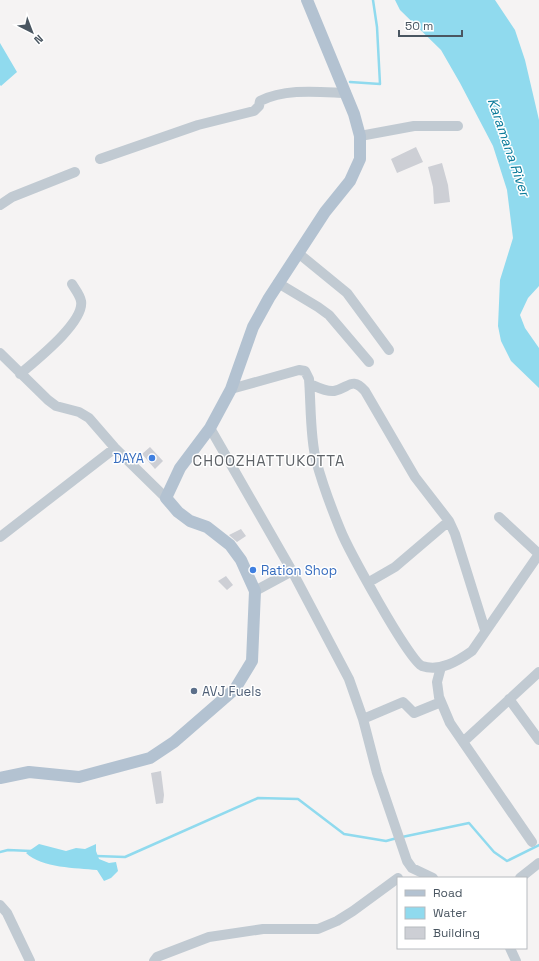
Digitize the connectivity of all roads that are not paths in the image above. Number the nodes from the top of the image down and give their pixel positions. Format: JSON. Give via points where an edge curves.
{"nodes":[{"id":1,"x":307,"y":0,"type":"edge"},
{"id":2,"x":346,"y":93,"type":"junction"},
{"id":3,"x":458,"y":126,"type":"dead end"},
{"id":4,"x":360,"y":136,"type":"junction"},
{"id":5,"x":100,"y":159,"type":"dead end"},
{"id":6,"x":75,"y":172,"type":"dead end"},
{"id":7,"x":0,"y":204,"type":"edge"},
{"id":8,"x":298,"y":253,"type":"junction"},
{"id":9,"x":278,"y":283,"type":"junction"},
{"id":10,"x":72,"y":284,"type":"dead end"},
{"id":11,"x":389,"y":350,"type":"dead end"},
{"id":12,"x":0,"y":353,"type":"edge"},
{"id":13,"x":369,"y":362,"type":"dead end"},
{"id":14,"x":20,"y":374,"type":"junction"},
{"id":15,"x":310,"y":384,"type":"junction"},
{"id":16,"x":231,"y":389,"type":"junction"},
{"id":17,"x":210,"y":428,"type":"junction"},
{"id":18,"x":115,"y":448,"type":"junction"},
{"id":19,"x":166,"y":498,"type":"junction"},
{"id":20,"x":499,"y":517,"type":"dead end"},
{"id":21,"x":448,"y":521,"type":"junction"},
{"id":22,"x":0,"y":537,"type":"edge"},
{"id":23,"x":539,"y":554,"type":"edge"},
{"id":24,"x":292,"y":571,"type":"junction"},
{"id":25,"x":369,"y":582,"type":"junction"},
{"id":26,"x":255,"y":591,"type":"junction"},
{"id":27,"x":485,"y":630,"type":"junction"},
{"id":28,"x":441,"y":667,"type":"junction"},
{"id":29,"x":539,"y":672,"type":"edge"},
{"id":30,"x":509,"y":698,"type":"junction"},
{"id":31,"x":441,"y":702,"type":"junction"},
{"id":32,"x":363,"y":719,"type":"junction"},
{"id":33,"x":539,"y":740,"type":"edge"},
{"id":34,"x":463,"y":742,"type":"junction"},
{"id":35,"x":0,"y":778,"type":"edge"},
{"id":36,"x":532,"y":842,"type":"dead end"},
{"id":37,"x":539,"y":863,"type":"edge"},
{"id":38,"x":412,"y":868,"type":"junction"},
{"id":39,"x":399,"y":877,"type":"edge"},
{"id":40,"x":431,"y":877,"type":"edge"},
{"id":41,"x":521,"y":877,"type":"edge"},
{"id":42,"x":397,"y":879,"type":"edge"},
{"id":43,"x":0,"y":905,"type":"edge"},
{"id":44,"x":510,"y":949,"type":"edge"},
{"id":45,"x":25,"y":959,"type":"edge"},
{"id":46,"x":154,"y":961,"type":"edge"},
{"id":47,"x":516,"y":961,"type":"edge"}],
"edges":[{"from":1,"to":2,"type":"main road"},
{"from":2,"to":4,"type":"main road"},
{"from":2,"to":5,"type":"street","via":[[308,91],[267,97],[260,101],[254,111],[198,125]]},
{"from":3,"to":4,"type":"street","via":[[414,126]]},
{"from":4,"to":8,"type":"main road","via":[[360,159],[353,176]]},
{"from":6,"to":7,"type":"street"},
{"from":8,"to":9,"type":"main road"},
{"from":8,"to":11,"type":"street","via":[[347,293]]},
{"from":9,"to":13,"type":"street","via":[[329,315]]},
{"from":9,"to":16,"type":"main road","via":[[253,327]]},
{"from":10,"to":14,"type":"street","via":[[81,301],[80,311],[70,326]]},
{"from":12,"to":14,"type":"street"},
{"from":14,"to":18,"type":"street","via":[[56,406],[79,412],[89,418]]},
{"from":15,"to":16,"type":"street","via":[[308,375],[303,370]]},
{"from":15,"to":21,"type":"street","via":[[334,391],[352,383],[360,385],[415,477]]},
{"from":15,"to":25,"type":"street","via":[[316,459],[340,530]]},
{"from":16,"to":17,"type":"main road"},
{"from":17,"to":19,"type":"main road","via":[[180,468]]},
{"from":17,"to":24,"type":"street"},
{"from":18,"to":19,"type":"street"},
{"from":18,"to":22,"type":"street"},
{"from":19,"to":26,"type":"main road","via":[[190,521],[207,527],[230,545],[241,560]]},
{"from":20,"to":23,"type":"street"},
{"from":21,"to":25,"type":"street","via":[[400,563]]},
{"from":21,"to":27,"type":"street","via":[[461,550]]},
{"from":23,"to":27,"type":"street"},
{"from":24,"to":26,"type":"street"},
{"from":24,"to":32,"type":"street","via":[[342,665]]},
{"from":25,"to":28,"type":"street","via":[[394,631],[412,658],[420,666]]},
{"from":26,"to":35,"type":"main road","via":[[252,661],[235,689],[174,742],[150,758],[79,777],[29,772]]},
{"from":27,"to":28,"type":"street","via":[[472,651]]},
{"from":28,"to":31,"type":"street","via":[[437,682]]},
{"from":29,"to":30,"type":"street"},
{"from":30,"to":33,"type":"street"},
{"from":30,"to":34,"type":"street"},
{"from":31,"to":32,"type":"street","via":[[414,713],[403,702]]},
{"from":31,"to":34,"type":"street","via":[[450,723]]},
{"from":32,"to":38,"type":"street","via":[[402,851]]},
{"from":34,"to":36,"type":"street"},
{"from":37,"to":41,"type":"street"},
{"from":38,"to":39,"type":"street"},
{"from":38,"to":40,"type":"street"},
{"from":42,"to":46,"type":"street","via":[[354,911],[318,929],[263,929],[209,937],[157,957]]},
{"from":43,"to":45,"type":"street","via":[[7,913]]},
{"from":44,"to":47,"type":"street"}]}
